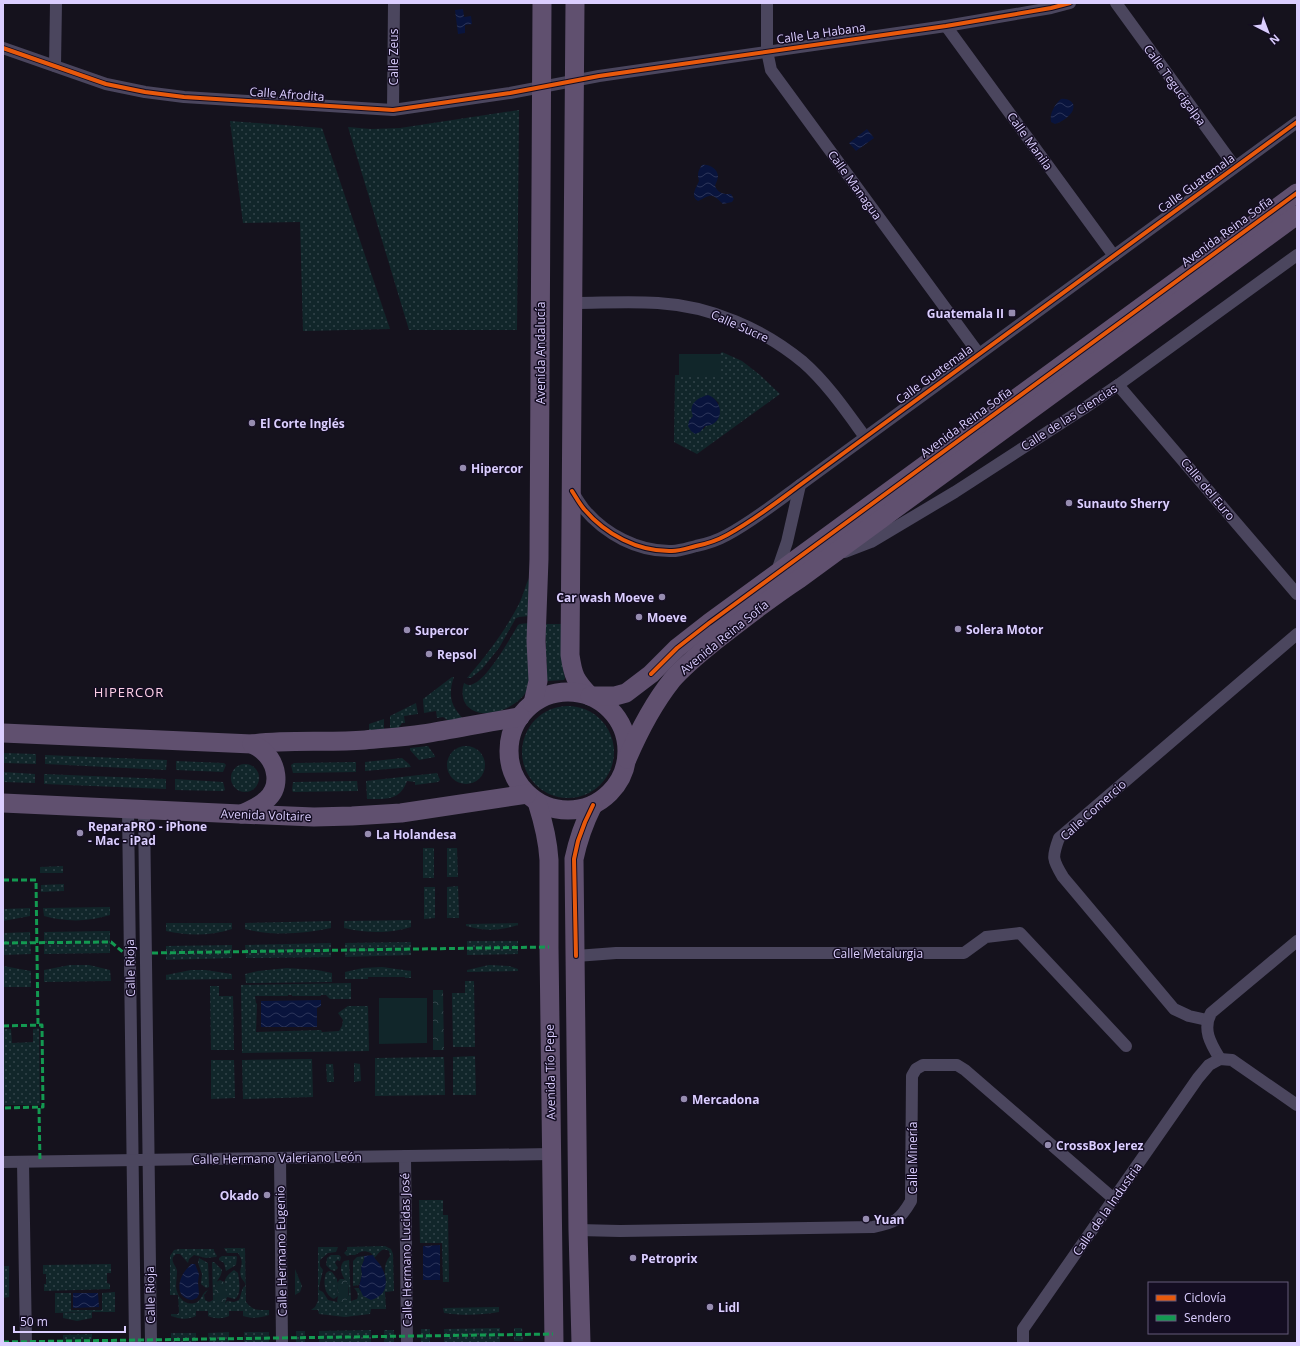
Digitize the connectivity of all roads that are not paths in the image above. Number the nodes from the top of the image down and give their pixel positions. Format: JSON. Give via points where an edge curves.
{"nodes":[{"id":1,"x":56,"y":3,"type":"edge"},
{"id":2,"x":394,"y":3,"type":"edge"},
{"id":3,"x":542,"y":3,"type":"edge"},
{"id":4,"x":575,"y":3,"type":"edge"},
{"id":5,"x":767,"y":3,"type":"edge"},
{"id":6,"x":1070,"y":3,"type":"edge"},
{"id":7,"x":1116,"y":3,"type":"edge"},
{"id":8,"x":946,"y":26,"type":"junction"},
{"id":9,"x":3,"y":48,"type":"edge"},
{"id":10,"x":767,"y":51,"type":"junction"},
{"id":11,"x":55,"y":66,"type":"junction"},
{"id":12,"x":575,"y":80,"type":"junction"},
{"id":13,"x":542,"y":87,"type":"junction"},
{"id":14,"x":393,"y":110,"type":"junction"},
{"id":15,"x":1297,"y":122,"type":"edge"},
{"id":16,"x":1235,"y":167,"type":"junction"},
{"id":17,"x":1297,"y":193,"type":"edge"},
{"id":18,"x":1297,"y":215,"type":"edge"},
{"id":19,"x":1297,"y":255,"type":"edge"},
{"id":20,"x":1114,"y":256,"type":"junction"},
{"id":21,"x":573,"y":303,"type":"junction"},
{"id":22,"x":979,"y":354,"type":"junction"},
{"id":23,"x":1118,"y":385,"type":"junction"},
{"id":24,"x":864,"y":437,"type":"junction"},
{"id":25,"x":800,"y":485,"type":"junction"},
{"id":26,"x":572,"y":491,"type":"junction"},
{"id":27,"x":829,"y":558,"type":"junction"},
{"id":28,"x":775,"y":576,"type":"junction"},
{"id":29,"x":1297,"y":594,"type":"edge"},
{"id":30,"x":1297,"y":634,"type":"edge"},
{"id":31,"x":590,"y":696,"type":"junction"},
{"id":32,"x":534,"y":703,"type":"junction"},
{"id":33,"x":520,"y":717,"type":"junction"},
{"id":34,"x":3,"y":733,"type":"edge"},
{"id":35,"x":252,"y":744,"type":"junction"},
{"id":36,"x":627,"y":759,"type":"junction"},
{"id":37,"x":532,"y":798,"type":"junction"},
{"id":38,"x":3,"y":804,"type":"edge"},
{"id":39,"x":593,"y":805,"type":"junction"},
{"id":40,"x":136,"y":810,"type":"junction"},
{"id":41,"x":240,"y":814,"type":"junction"},
{"id":42,"x":1297,"y":941,"type":"edge"},
{"id":43,"x":576,"y":956,"type":"junction"},
{"id":44,"x":1207,"y":1020,"type":"junction"},
{"id":45,"x":1126,"y":1046,"type":"dead end"},
{"id":46,"x":1220,"y":1059,"type":"junction"},
{"id":47,"x":1297,"y":1105,"type":"edge"},
{"id":48,"x":132,"y":1127,"type":"junction"},
{"id":49,"x":148,"y":1127,"type":"junction"},
{"id":50,"x":551,"y":1154,"type":"junction"},
{"id":51,"x":405,"y":1156,"type":"junction"},
{"id":52,"x":280,"y":1158,"type":"junction"},
{"id":53,"x":133,"y":1161,"type":"junction"},
{"id":54,"x":148,"y":1161,"type":"junction"},
{"id":55,"x":3,"y":1162,"type":"edge"},
{"id":56,"x":23,"y":1162,"type":"junction"},
{"id":57,"x":1114,"y":1199,"type":"junction"},
{"id":58,"x":578,"y":1230,"type":"junction"},
{"id":59,"x":26,"y":1343,"type":"edge"},
{"id":60,"x":135,"y":1343,"type":"edge"},
{"id":61,"x":151,"y":1343,"type":"edge"},
{"id":62,"x":282,"y":1343,"type":"edge"},
{"id":63,"x":407,"y":1343,"type":"edge"},
{"id":64,"x":554,"y":1343,"type":"edge"},
{"id":65,"x":581,"y":1343,"type":"edge"},
{"id":66,"x":1023,"y":1343,"type":"edge"}],
"edges":[{"from":1,"to":11,"type":"street"},
{"from":2,"to":14,"type":"street","name":"Calle Zeus"},
{"from":3,"to":13,"type":"main road","name":"Avenida Andalucía"},
{"from":4,"to":12,"type":"main road"},
{"from":5,"to":10,"type":"street","name":"Calle Managua"},
{"from":6,"to":8,"type":"street","name":"Calle La Habana"},
{"from":7,"to":16,"type":"street","name":"Calle Tegucigalpa"},
{"from":8,"to":10,"type":"street","name":"Calle La Habana"},
{"from":8,"to":20,"type":"street","name":"Calle Manila"},
{"from":9,"to":11,"type":"street","name":"Calle Afrodita"},
{"from":10,"to":12,"type":"street","name":"Calle La Habana"},
{"from":10,"to":22,"type":"street","name":"Calle Managua","via":[[771,70]]},
{"from":11,"to":14,"type":"street","name":"Calle Afrodita","via":[[106,84],[145,92],[184,97]]},
{"from":12,"to":13,"type":"street","name":"Calle Afrodita"},
{"from":12,"to":21,"type":"main road"},
{"from":13,"to":14,"type":"street","name":"Calle Afrodita"},
{"from":13,"to":32,"type":"main road","name":"Avenida Andalucía","via":[[539,552],[536,641],[538,681]]},
{"from":15,"to":16,"type":"street","name":"Calle Guatemala"},
{"from":16,"to":20,"type":"street","name":"Calle Guatemala"},
{"from":17,"to":28,"type":"main road","name":"Avenida Reina Sofía"},
{"from":18,"to":27,"type":"main road","name":"Avenida Reina Sofía"},
{"from":19,"to":23,"type":"street","name":"Calle de las Ciencias"},
{"from":20,"to":22,"type":"street","name":"Calle Guatemala"},
{"from":21,"to":24,"type":"street","name":"Calle Sucre","via":[[659,303],[695,308],[754,330],[804,363],[828,388]]},
{"from":21,"to":26,"type":"main road"},
{"from":22,"to":24,"type":"street","name":"Calle Guatemala"},
{"from":23,"to":27,"type":"street","name":"Calle de las Ciencias","via":[[955,492],[871,542]]},
{"from":23,"to":29,"type":"street","name":"Calle del Euro"},
{"from":24,"to":25,"type":"street","name":"Calle Guatemala"},
{"from":25,"to":26,"type":"street","name":"Calle Guatemala","via":[[726,536],[672,551],[624,541],[596,521]]},
{"from":25,"to":28,"type":"street","via":[[787,542]]},
{"from":26,"to":31,"type":"main road","via":[[570,654],[577,683]]},
{"from":27,"to":36,"type":"main road","name":"Avenida Reina Sofía","via":[[760,606],[690,662],[649,712]]},
{"from":28,"to":31,"type":"main road","name":"Avenida Reina Sofía","via":[[677,648],[626,693],[615,696]]},
{"from":30,"to":44,"type":"street","name":"Calle Comercio","via":[[1059,838],[1054,853],[1055,864],[1062,877],[1174,1010]]},
{"from":31,"to":32,"type":"main road","via":[[571,692],[551,695]]},
{"from":31,"to":36,"type":"main road","via":[[606,706],[619,721],[626,740]]},
{"from":32,"to":33,"type":"main road"},
{"from":33,"to":35,"type":"main road","via":[[388,738],[337,742],[273,741]]},
{"from":33,"to":37,"type":"main road","via":[[511,735],[508,754],[512,773],[522,790]]},
{"from":34,"to":35,"type":"main road"},
{"from":35,"to":41,"type":"main road","via":[[263,751],[274,766],[275,785],[267,800]]},
{"from":36,"to":39,"type":"main road","via":[[620,778],[609,794]]},
{"from":37,"to":39,"type":"main road","via":[[555,810],[574,810]]},
{"from":37,"to":41,"type":"main road","name":"Avenida Voltaire","via":[[392,814],[314,817]]},
{"from":37,"to":50,"type":"main road","name":"Avenida Tío Pepe","via":[[545,828],[550,860]]},
{"from":38,"to":40,"type":"main road","name":"Avenida Voltaire"},
{"from":39,"to":43,"type":"main road","via":[[578,841],[574,860]]},
{"from":40,"to":41,"type":"main road","name":"Avenida Voltaire"},
{"from":40,"to":48,"type":"street","name":"Calle Rioja"},
{"from":40,"to":49,"type":"street","name":"Calle Rioja"},
{"from":42,"to":44,"type":"street","via":[[1211,1013]]},
{"from":43,"to":45,"type":"street","name":"Calle Metalurgia","via":[[616,953],[964,953],[986,936],[1020,933]]},
{"from":43,"to":58,"type":"main road"},
{"from":44,"to":46,"type":"street","via":[[1206,1028],[1210,1042]]},
{"from":46,"to":47,"type":"street","via":[[1232,1060]]},
{"from":46,"to":57,"type":"street","name":"Calle de la Industria","via":[[1198,1078]]},
{"from":48,"to":49,"type":"street"},
{"from":48,"to":53,"type":"street","name":"Calle Rioja"},
{"from":49,"to":54,"type":"street","name":"Calle Rioja"},
{"from":50,"to":51,"type":"street","name":"Calle Hermano Valeriano León"},
{"from":50,"to":64,"type":"main road","name":"Avenida Tío Pepe"},
{"from":51,"to":52,"type":"street","name":"Calle Hermano Valeriano León"},
{"from":51,"to":63,"type":"street","name":"Calle Hermano Lucidas José"},
{"from":52,"to":54,"type":"street","name":"Calle Hermano Valeriano León"},
{"from":52,"to":62,"type":"street","name":"Calle Hermano Eugenio"},
{"from":53,"to":54,"type":"street","name":"Calle Hermano Valeriano León"},
{"from":53,"to":56,"type":"street","name":"Calle Hermano Valeriano León"},
{"from":53,"to":60,"type":"street","name":"Calle Rioja"},
{"from":54,"to":61,"type":"street","name":"Calle Rioja"},
{"from":55,"to":56,"type":"street","name":"Calle Hermano Valeriano León"},
{"from":56,"to":59,"type":"street"},
{"from":57,"to":58,"type":"street","name":"Calle Minería","via":[[965,1070],[957,1065],[923,1065],[916,1069],[912,1076],[911,1201],[904,1214],[890,1224],[873,1227]]},
{"from":57,"to":66,"type":"street","name":"Calle de la Industria","via":[[1023,1329]]},
{"from":58,"to":65,"type":"main road"}]}
